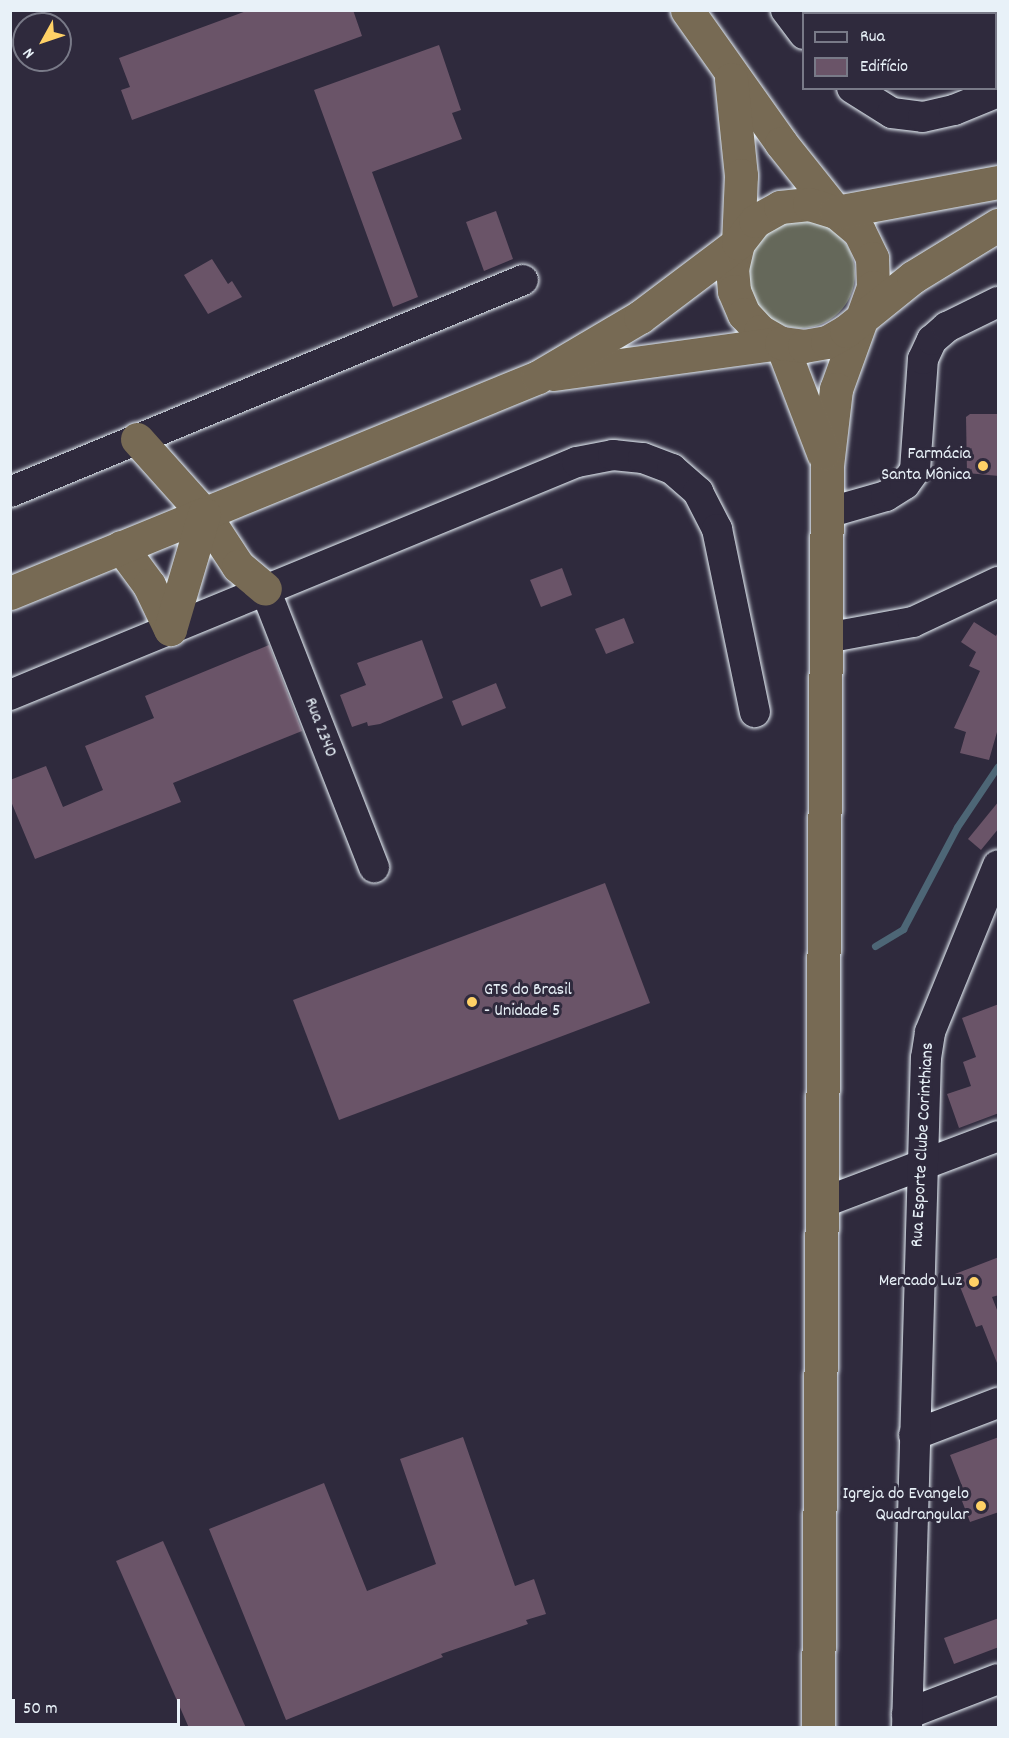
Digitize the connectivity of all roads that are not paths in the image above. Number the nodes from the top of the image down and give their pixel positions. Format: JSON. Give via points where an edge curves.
{"nodes":[{"id":1,"x":687,"y":10,"type":"edge"},
{"id":2,"x":786,"y":10,"type":"edge"},
{"id":3,"x":802,"y":30,"type":"edge"},
{"id":4,"x":730,"y":71,"type":"junction"},
{"id":5,"x":855,"y":90,"type":"edge"},
{"id":6,"x":999,"y":92,"type":"edge"},
{"id":7,"x":999,"y":182,"type":"edge"},
{"id":8,"x":836,"y":212,"type":"junction"},
{"id":9,"x":999,"y":225,"type":"edge"},
{"id":10,"x":738,"y":243,"type":"junction"},
{"id":11,"x":523,"y":280,"type":"dead end"},
{"id":12,"x":999,"y":302,"type":"edge"},
{"id":13,"x":862,"y":314,"type":"junction"},
{"id":14,"x":781,"y":343,"type":"junction"},
{"id":15,"x":538,"y":377,"type":"junction"},
{"id":16,"x":137,"y":439,"type":"junction"},
{"id":17,"x":827,"y":466,"type":"junction"},
{"id":18,"x":10,"y":492,"type":"edge"},
{"id":19,"x":827,"y":513,"type":"junction"},
{"id":20,"x":204,"y":514,"type":"junction"},
{"id":21,"x":121,"y":547,"type":"junction"},
{"id":22,"x":999,"y":582,"type":"edge"},
{"id":23,"x":265,"y":589,"type":"junction"},
{"id":24,"x":10,"y":593,"type":"edge"},
{"id":25,"x":171,"y":629,"type":"junction"},
{"id":26,"x":826,"y":638,"type":"junction"},
{"id":27,"x":10,"y":695,"type":"edge"},
{"id":28,"x":755,"y":712,"type":"dead end"},
{"id":29,"x":999,"y":865,"type":"edge"},
{"id":30,"x":374,"y":867,"type":"dead end"},
{"id":31,"x":999,"y":1136,"type":"edge"},
{"id":32,"x":921,"y":1166,"type":"junction"},
{"id":33,"x":822,"y":1203,"type":"junction"},
{"id":34,"x":999,"y":1403,"type":"edge"},
{"id":35,"x":914,"y":1435,"type":"junction"},
{"id":36,"x":999,"y":1679,"type":"edge"},
{"id":37,"x":907,"y":1721,"type":"edge"},
{"id":38,"x":818,"y":1728,"type":"edge"}],
"edges":[{"from":1,"to":4,"type":"highway"},
{"from":2,"to":3,"type":"street"},
{"from":4,"to":8,"type":"highway"},
{"from":4,"to":10,"type":"highway","via":[[739,140]]},
{"from":5,"to":6,"type":"street","via":[[892,113],[923,117],[954,110]]},
{"from":7,"to":8,"type":"highway"},
{"from":8,"to":10,"type":"highway","via":[[809,204],[780,207],[755,221]]},
{"from":8,"to":13,"type":"highway","via":[[859,231],[872,258],[873,287]]},
{"from":9,"to":13,"type":"highway","via":[[913,277]]},
{"from":10,"to":14,"type":"highway","via":[[732,268],[734,291],[744,314],[760,331]]},
{"from":10,"to":15,"type":"highway","via":[[640,317]]},
{"from":11,"to":16,"type":"street"},
{"from":12,"to":19,"type":"street","via":[[947,327],[932,340],[924,359],[915,471],[905,484],[886,496]]},
{"from":13,"to":14,"type":"highway","via":[[846,331],[826,342]]},
{"from":13,"to":17,"type":"highway","via":[[836,389]]},
{"from":14,"to":15,"type":"highway"},
{"from":14,"to":17,"type":"highway"},
{"from":15,"to":20,"type":"highway"},
{"from":16,"to":18,"type":"street"},
{"from":16,"to":20,"type":"highway"},
{"from":17,"to":19,"type":"highway"},
{"from":19,"to":26,"type":"highway"},
{"from":20,"to":21,"type":"highway"},
{"from":20,"to":23,"type":"highway","via":[[238,566]]},
{"from":20,"to":25,"type":"highway"},
{"from":21,"to":24,"type":"highway"},
{"from":21,"to":25,"type":"highway","via":[[149,585]]},
{"from":22,"to":26,"type":"street","via":[[913,622]]},
{"from":23,"to":25,"type":"street"},
{"from":23,"to":28,"type":"street","via":[[577,462],[613,455],[643,458],[672,469],[698,492],[717,528]]},
{"from":23,"to":30,"type":"street","name":"Rua 2340"},
{"from":25,"to":27,"type":"street"},
{"from":26,"to":33,"type":"highway"},
{"from":29,"to":32,"type":"street","name":"Rua Esporte Clube Corinthians","via":[[930,1032]]},
{"from":31,"to":32,"type":"street"},
{"from":32,"to":33,"type":"street"},
{"from":32,"to":35,"type":"street","name":"Rua Esporte Clube Corinthians"},
{"from":33,"to":38,"type":"highway"},
{"from":34,"to":35,"type":"street"},
{"from":35,"to":37,"type":"street","name":"Rua Esporte Clube Corinthians"},
{"from":36,"to":37,"type":"street"}]}
